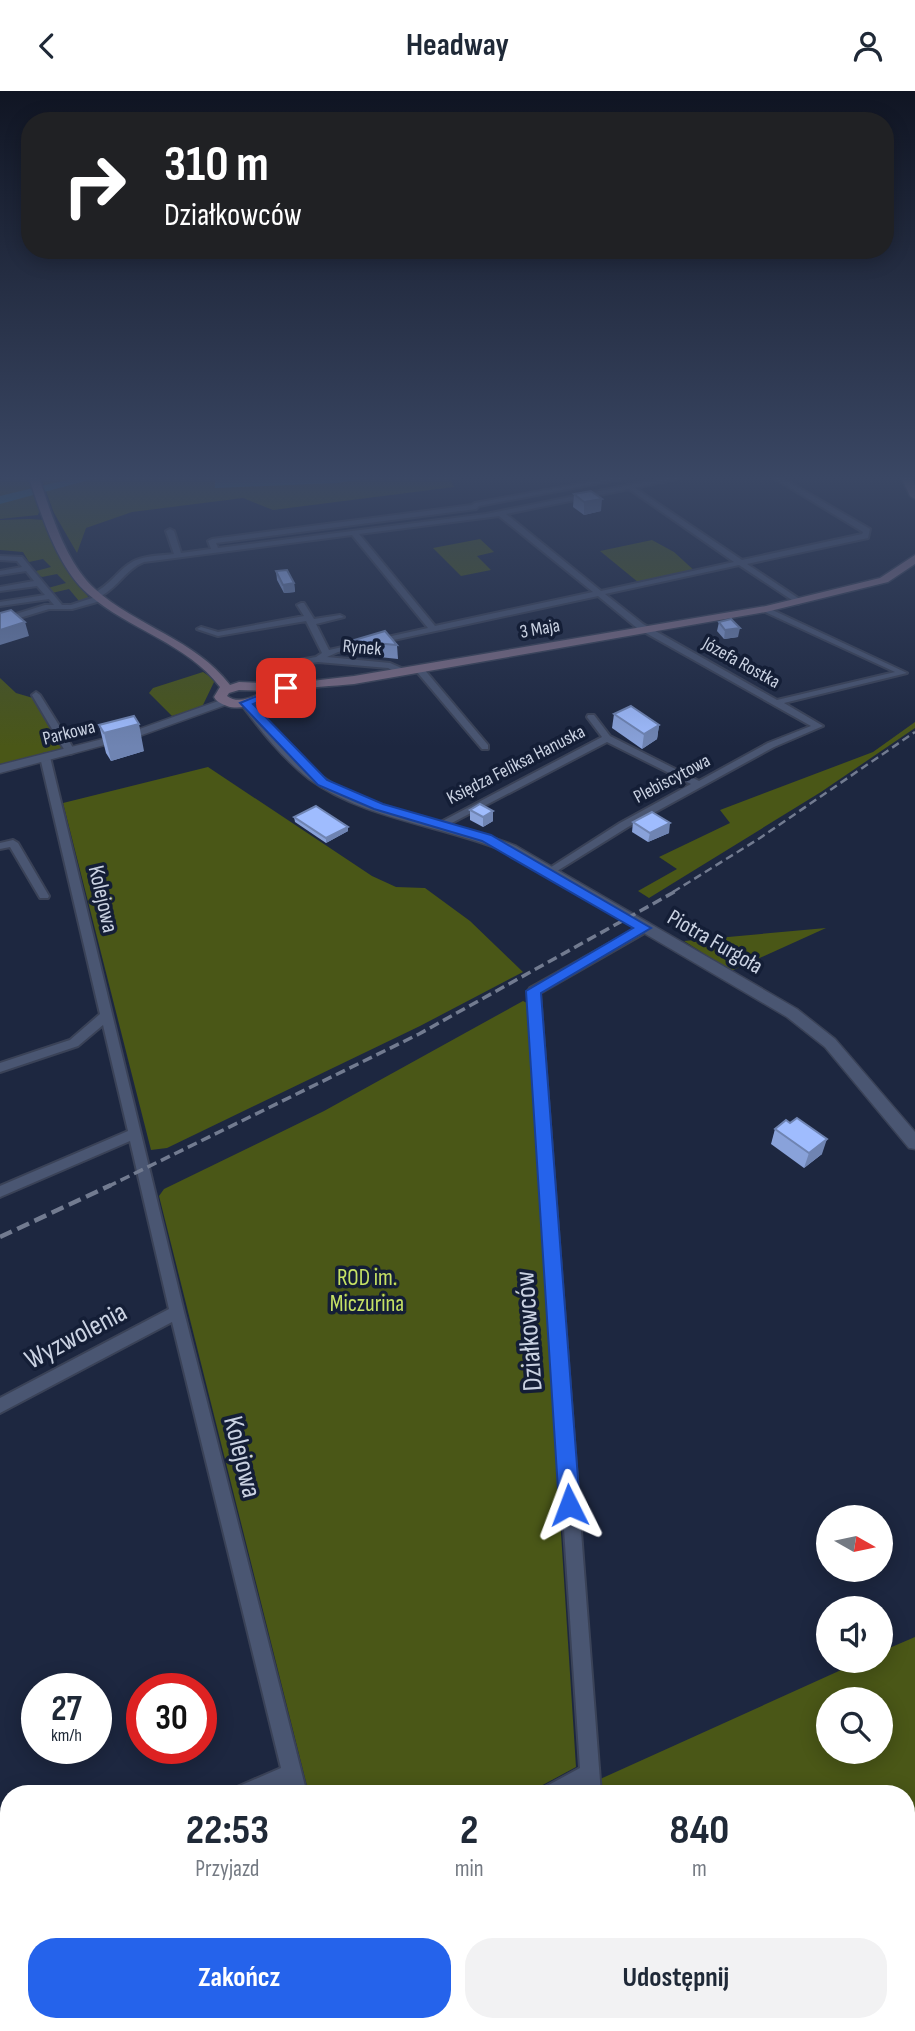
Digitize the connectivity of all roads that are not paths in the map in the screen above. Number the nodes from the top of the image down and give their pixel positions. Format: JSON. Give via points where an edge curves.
{"nodes":[{"id":1,"x":24,"y":566,"type":"edge"},
{"id":2,"x":75,"y":566,"type":"edge"},
{"id":3,"x":130,"y":566,"type":"edge"},
{"id":4,"x":381,"y":566,"type":"edge"},
{"id":5,"x":565,"y":566,"type":"edge"},
{"id":6,"x":724,"y":566,"type":"edge"},
{"id":7,"x":740,"y":566,"type":"edge"},
{"id":8,"x":907,"y":566,"type":"edge"},
{"id":9,"x":27,"y":569,"type":"junction"},
{"id":10,"x":0,"y":573,"type":"edge"},
{"id":11,"x":39,"y":583,"type":"junction"},
{"id":12,"x":0,"y":589,"type":"edge"},
{"id":13,"x":599,"y":593,"type":"junction"},
{"id":14,"x":51,"y":596,"type":"junction"},
{"id":15,"x":99,"y":596,"type":"junction"},
{"id":16,"x":794,"y":603,"type":"junction"},
{"id":17,"x":0,"y":604,"type":"edge"},
{"id":18,"x":301,"y":605,"type":"dead end"},
{"id":19,"x":59,"y":606,"type":"junction"},
{"id":20,"x":766,"y":609,"type":"junction"},
{"id":21,"x":340,"y":617,"type":"dead end"},
{"id":22,"x":0,"y":622,"type":"edge"},
{"id":23,"x":311,"y":625,"type":"junction"},
{"id":24,"x":201,"y":629,"type":"dead end"},
{"id":25,"x":433,"y":629,"type":"junction"},
{"id":26,"x":647,"y":631,"type":"junction"},
{"id":27,"x":326,"y":653,"type":"junction"},
{"id":28,"x":318,"y":659,"type":"junction"},
{"id":29,"x":203,"y":664,"type":"junction"},
{"id":30,"x":264,"y":669,"type":"dead end"},
{"id":31,"x":421,"y":670,"type":"junction"},
{"id":32,"x":403,"y":672,"type":"junction"},
{"id":33,"x":249,"y":694,"type":"junction"},
{"id":34,"x":36,"y":695,"type":"dead end"},
{"id":35,"x":226,"y":695,"type":"junction"},
{"id":36,"x":778,"y":702,"type":"junction"},
{"id":37,"x":591,"y":717,"type":"dead end"},
{"id":38,"x":818,"y":726,"type":"joint"},
{"id":39,"x":607,"y":738,"type":"junction"},
{"id":40,"x":485,"y":747,"type":"dead end"},
{"id":41,"x":70,"y":751,"type":"junction"},
{"id":42,"x":45,"y":757,"type":"junction"},
{"id":43,"x":0,"y":769,"type":"edge"},
{"id":44,"x":700,"y":785,"type":"junction"},
{"id":45,"x":442,"y":824,"type":"junction"},
{"id":46,"x":0,"y":846,"type":"edge"},
{"id":47,"x":549,"y":873,"type":"junction"},
{"id":48,"x":44,"y":896,"type":"dead end"},
{"id":49,"x":644,"y":928,"type":"junction"},
{"id":50,"x":105,"y":1017,"type":"junction"},
{"id":51,"x":0,"y":1067,"type":"edge"},
{"id":52,"x":134,"y":1134,"type":"junction"},
{"id":53,"x":915,"y":1143,"type":"edge"},
{"id":54,"x":0,"y":1192,"type":"edge"},
{"id":55,"x":177,"y":1312,"type":"junction"},
{"id":56,"x":0,"y":1406,"type":"edge"},
{"id":57,"x":291,"y":1773,"type":"junction"},
{"id":58,"x":590,"y":1773,"type":"junction"},
{"id":59,"x":264,"y":1785,"type":"edge"},
{"id":60,"x":294,"y":1785,"type":"edge"},
{"id":61,"x":568,"y":1785,"type":"edge"},
{"id":62,"x":591,"y":1785,"type":"edge"}],
"edges":[{"from":1,"to":9,"type":"street"},
{"from":2,"to":15,"type":"main road","name":"Piotra Furgoła"},
{"from":3,"to":15,"type":"street"},
{"from":4,"to":25,"type":"street"},
{"from":5,"to":13,"type":"street","name":"Józefa Rostka"},
{"from":6,"to":13,"type":"street"},
{"from":7,"to":16,"type":"street"},
{"from":8,"to":16,"type":"main road","name":"3 Maja","via":[[884,580]]},
{"from":9,"to":10,"type":"street"},
{"from":9,"to":11,"type":"street"},
{"from":11,"to":12,"type":"street"},
{"from":11,"to":14,"type":"street"},
{"from":13,"to":25,"type":"street"},
{"from":13,"to":26,"type":"street","name":"Józefa Rostka"},
{"from":14,"to":17,"type":"street"},
{"from":14,"to":19,"type":"street"},
{"from":15,"to":19,"type":"street","via":[[72,607]]},
{"from":15,"to":29,"type":"main road","name":"Piotra Furgoła"},
{"from":16,"to":20,"type":"main road","name":"3 Maja"},
{"from":18,"to":23,"type":"street","name":"Rynek"},
{"from":19,"to":22,"type":"street"},
{"from":20,"to":26,"type":"main road","name":"3 Maja"},
{"from":20,"to":36,"type":"street","via":[[903,673]]},
{"from":21,"to":23,"type":"street","name":"Rynek"},
{"from":23,"to":24,"type":"street","name":"Rynek","via":[[218,633]]},
{"from":23,"to":27,"type":"street","name":"Rynek"},
{"from":25,"to":27,"type":"street"},
{"from":26,"to":31,"type":"main road","name":"3 Maja"},
{"from":26,"to":36,"type":"street","name":"Józefa Rostka"},
{"from":27,"to":28,"type":"street","name":"Rynek"},
{"from":28,"to":30,"type":"street","name":"Rynek"},
{"from":28,"to":32,"type":"street","name":"Rynek"},
{"from":29,"to":33,"type":"main road","name":"Piotra Furgoła","via":[[225,673]]},
{"from":29,"to":35,"type":"main road","name":"Piotra Furgoła"},
{"from":31,"to":32,"type":"main road","name":"3 Maja"},
{"from":31,"to":40,"type":"street","name":"Księdza Feliksa Hanuska"},
{"from":32,"to":33,"type":"main road","name":"3 Maja"},
{"from":33,"to":35,"type":"main road"},
{"from":33,"to":35,"type":"main road"},
{"from":33,"to":45,"type":"street","name":"Piotra Furgoła","via":[[323,782],[379,806]]},
{"from":34,"to":41,"type":"street"},
{"from":35,"to":41,"type":"street","name":"Parkowa","via":[[138,733]]},
{"from":36,"to":38,"type":"street","name":"Józefa Rostka"},
{"from":37,"to":39,"type":"street","name":"Księdza Feliksa Hanuska"},
{"from":38,"to":44,"type":"street","name":"Plebiscytowa","via":[[771,745]]},
{"from":39,"to":44,"type":"street","name":"Księdza Feliksa Hanuska"},
{"from":39,"to":45,"type":"street","name":"Księdza Feliksa Hanuska"},
{"from":41,"to":42,"type":"street","name":"Parkowa"},
{"from":42,"to":43,"type":"street","name":"Parkowa"},
{"from":42,"to":50,"type":"street","name":"Kolejowa"},
{"from":44,"to":47,"type":"street","name":"Plebiscytowa","via":[[624,825]]},
{"from":45,"to":47,"type":"street","name":"Piotra Furgoła","via":[[486,838]]},
{"from":46,"to":48,"type":"street","via":[[13,843]]},
{"from":47,"to":49,"type":"street","name":"Piotra Furgoła"},
{"from":49,"to":53,"type":"street","name":"Piotra Furgoła","via":[[817,1030]]},
{"from":49,"to":58,"type":"street","name":"Działkowców","via":[[534,991]]},
{"from":50,"to":51,"type":"street","via":[[74,1043]]},
{"from":50,"to":52,"type":"street","name":"Kolejowa"},
{"from":52,"to":54,"type":"street"},
{"from":52,"to":55,"type":"street","name":"Kolejowa"},
{"from":55,"to":56,"type":"street","name":"Wyzwolenia"},
{"from":55,"to":57,"type":"street","name":"Kolejowa"},
{"from":57,"to":59,"type":"street"},
{"from":57,"to":60,"type":"street","name":"Kolejowa"},
{"from":58,"to":61,"type":"street"},
{"from":58,"to":62,"type":"street","name":"Działkowców"}]}
